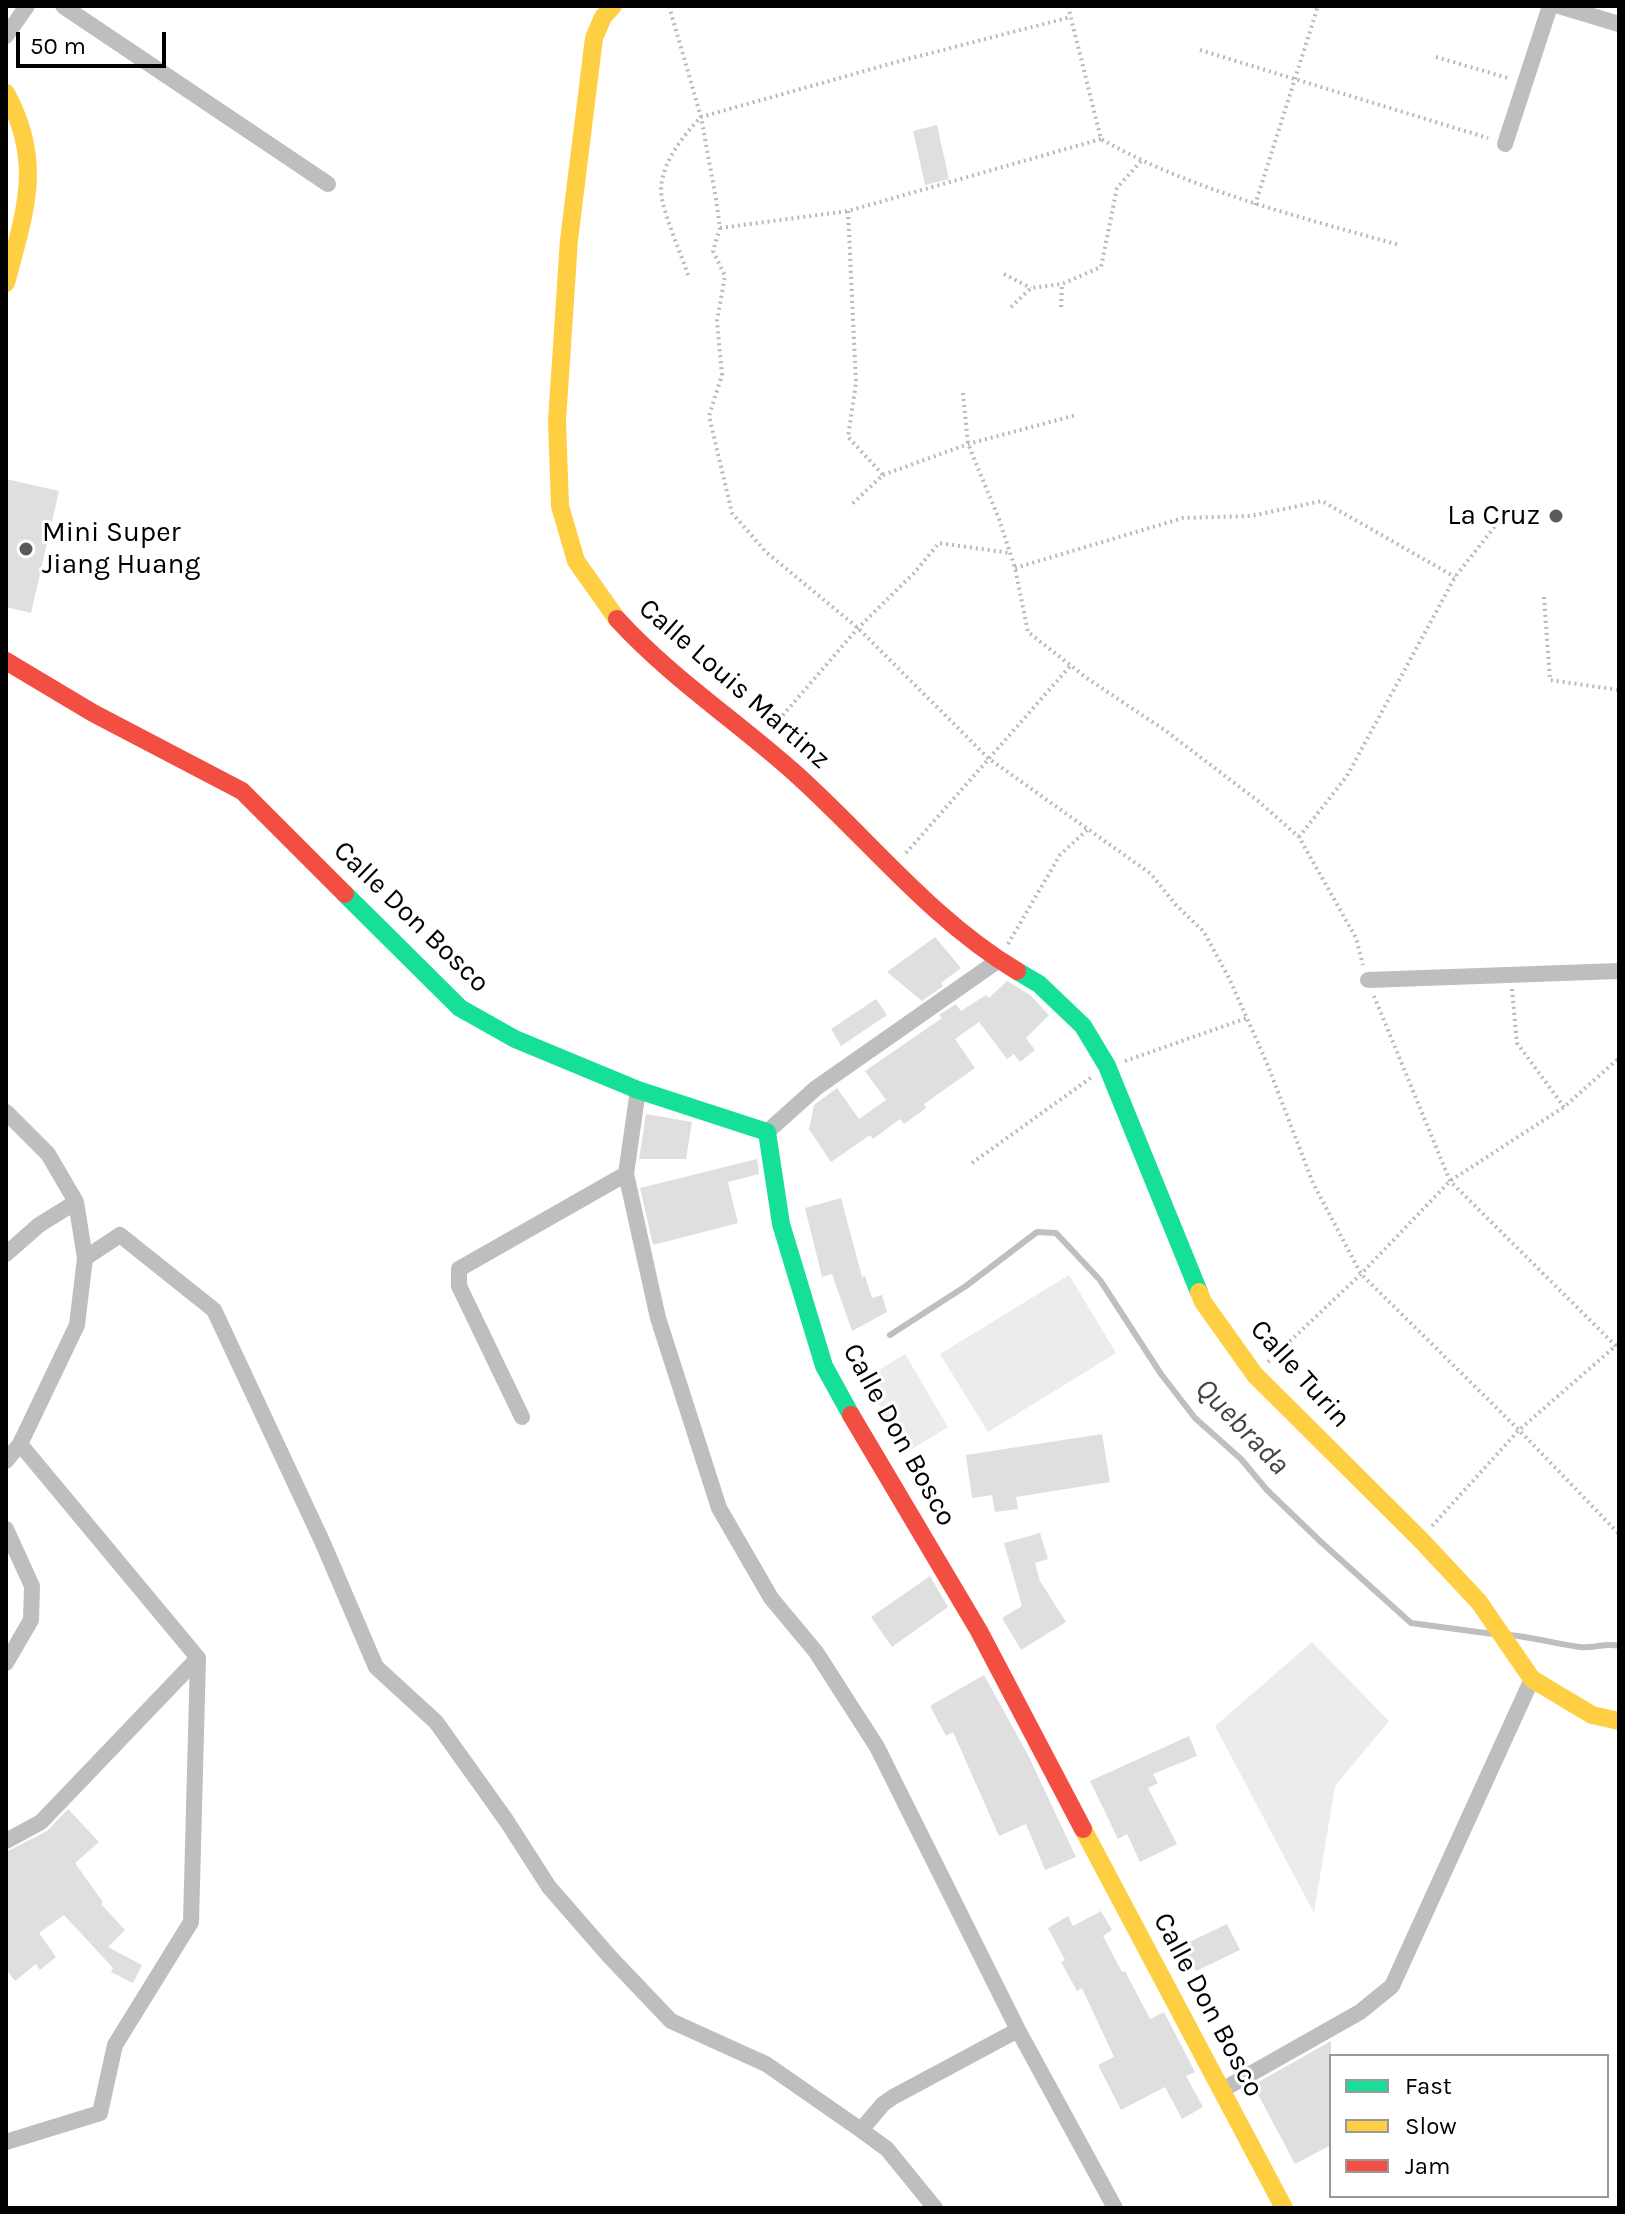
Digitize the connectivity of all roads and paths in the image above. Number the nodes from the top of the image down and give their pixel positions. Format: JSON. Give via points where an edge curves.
{"nodes":[{"id":1,"x":27,"y":6,"type":"edge"},
{"id":2,"x":63,"y":6,"type":"edge"},
{"id":3,"x":613,"y":6,"type":"edge"},
{"id":4,"x":669,"y":6,"type":"edge"},
{"id":5,"x":1068,"y":6,"type":"edge"},
{"id":6,"x":1318,"y":6,"type":"edge"},
{"id":7,"x":1550,"y":6,"type":"edge"},
{"id":8,"x":1559,"y":6,"type":"edge"},
{"id":9,"x":1071,"y":17,"type":"junction"},
{"id":10,"x":1619,"y":24,"type":"edge"},
{"id":11,"x":6,"y":36,"type":"edge"},
{"id":12,"x":1200,"y":50,"type":"dead end"},
{"id":13,"x":1436,"y":57,"type":"dead end"},
{"id":14,"x":1294,"y":79,"type":"junction"},
{"id":15,"x":1525,"y":83,"type":"junction"},
{"id":16,"x":6,"y":93,"type":"edge"},
{"id":17,"x":701,"y":117,"type":"junction"},
{"id":18,"x":1101,"y":139,"type":"junction"},
{"id":19,"x":1505,"y":144,"type":"joint"},
{"id":20,"x":1141,"y":161,"type":"junction"},
{"id":21,"x":328,"y":184,"type":"dead end"},
{"id":22,"x":1255,"y":205,"type":"junction"},
{"id":23,"x":848,"y":211,"type":"junction"},
{"id":24,"x":720,"y":228,"type":"junction"},
{"id":25,"x":1399,"y":245,"type":"dead end"},
{"id":26,"x":1004,"y":274,"type":"dead end"},
{"id":27,"x":688,"y":275,"type":"dead end"},
{"id":28,"x":6,"y":283,"type":"edge"},
{"id":29,"x":1062,"y":284,"type":"junction"},
{"id":30,"x":1031,"y":288,"type":"junction"},
{"id":31,"x":1011,"y":307,"type":"dead end"},
{"id":32,"x":1061,"y":307,"type":"dead end"},
{"id":33,"x":963,"y":393,"type":"dead end"},
{"id":34,"x":1076,"y":415,"type":"dead end"},
{"id":35,"x":968,"y":444,"type":"junction"},
{"id":36,"x":883,"y":475,"type":"junction"},
{"id":37,"x":852,"y":504,"type":"dead end"},
{"id":38,"x":1511,"y":506,"type":"dead end"},
{"id":39,"x":1010,"y":553,"type":"junction"},
{"id":40,"x":1015,"y":568,"type":"junction"},
{"id":41,"x":1455,"y":577,"type":"junction"},
{"id":42,"x":1544,"y":597,"type":"dead end"},
{"id":43,"x":858,"y":628,"type":"junction"},
{"id":44,"x":6,"y":661,"type":"edge"},
{"id":45,"x":1071,"y":665,"type":"junction"},
{"id":46,"x":1619,"y":690,"type":"edge"},
{"id":47,"x":759,"y":743,"type":"junction"},
{"id":48,"x":988,"y":758,"type":"junction"},
{"id":49,"x":1088,"y":830,"type":"junction"},
{"id":50,"x":1299,"y":837,"type":"junction"},
{"id":51,"x":894,"y":868,"type":"junction"},
{"id":52,"x":999,"y":960,"type":"junction"},
{"id":53,"x":1619,"y":971,"type":"edge"},
{"id":54,"x":1510,"y":973,"type":"junction"},
{"id":55,"x":1368,"y":980,"type":"junction"},
{"id":56,"x":1247,"y":1018,"type":"junction"},
{"id":57,"x":1619,"y":1058,"type":"edge"},
{"id":58,"x":1107,"y":1066,"type":"junction"},
{"id":59,"x":638,"y":1090,"type":"junction"},
{"id":60,"x":1564,"y":1107,"type":"junction"},
{"id":61,"x":6,"y":1112,"type":"edge"},
{"id":62,"x":767,"y":1132,"type":"junction"},
{"id":63,"x":972,"y":1163,"type":"dead end"},
{"id":64,"x":626,"y":1174,"type":"junction"},
{"id":65,"x":1450,"y":1181,"type":"junction"},
{"id":66,"x":76,"y":1202,"type":"junction"},
{"id":67,"x":6,"y":1254,"type":"edge"},
{"id":68,"x":85,"y":1258,"type":"junction"},
{"id":69,"x":1361,"y":1274,"type":"junction"},
{"id":70,"x":1618,"y":1346,"type":"edge"},
{"id":71,"x":1255,"y":1375,"type":"junction"},
{"id":72,"x":522,"y":1417,"type":"dead end"},
{"id":73,"x":1519,"y":1430,"type":"junction"},
{"id":74,"x":20,"y":1444,"type":"junction"},
{"id":75,"x":6,"y":1461,"type":"edge"},
{"id":76,"x":6,"y":1529,"type":"edge"},
{"id":77,"x":1619,"y":1534,"type":"edge"},
{"id":78,"x":1420,"y":1539,"type":"junction"},
{"id":79,"x":198,"y":1658,"type":"junction"},
{"id":80,"x":6,"y":1663,"type":"edge"},
{"id":81,"x":1532,"y":1679,"type":"junction"},
{"id":82,"x":1619,"y":1721,"type":"edge"},
{"id":83,"x":6,"y":1841,"type":"edge"},
{"id":84,"x":1018,"y":2030,"type":"junction"},
{"id":85,"x":1222,"y":2090,"type":"junction"},
{"id":86,"x":861,"y":2130,"type":"junction"},
{"id":87,"x":6,"y":2142,"type":"edge"},
{"id":88,"x":935,"y":2208,"type":"edge"},
{"id":89,"x":1115,"y":2208,"type":"edge"},
{"id":90,"x":1284,"y":2208,"type":"edge"}],
"edges":[{"from":1,"to":11,"type":"street"},
{"from":2,"to":21,"type":"street"},
{"from":3,"to":47,"type":"street","name":"Calle Louis Martinz","via":[[594,38],[569,240],[557,421],[560,506],[576,561],[608,609],[646,651]]},
{"from":4,"to":17,"type":"path"},
{"from":5,"to":9,"type":"path"},
{"from":6,"to":14,"type":"path"},
{"from":7,"to":15,"type":"street"},
{"from":8,"to":10,"type":"street"},
{"from":9,"to":17,"type":"path"},
{"from":9,"to":18,"type":"path"},
{"from":12,"to":14,"type":"path"},
{"from":13,"to":15,"type":"path"},
{"from":14,"to":19,"type":"path"},
{"from":14,"to":22,"type":"path"},
{"from":15,"to":19,"type":"street"},
{"from":16,"to":28,"type":"street","via":[[28,139],[31,172]]},
{"from":17,"to":24,"type":"path"},
{"from":17,"to":27,"type":"path","via":[[684,134],[666,167],[661,196]]},
{"from":18,"to":20,"type":"path"},
{"from":18,"to":23,"type":"path"},
{"from":20,"to":22,"type":"path"},
{"from":20,"to":29,"type":"path","via":[[1117,188],[1101,267]]},
{"from":22,"to":25,"type":"path"},
{"from":23,"to":24,"type":"path"},
{"from":23,"to":36,"type":"path","via":[[856,383],[848,437]]},
{"from":24,"to":43,"type":"path","via":[[713,251],[725,276],[717,321],[722,375],[709,416],[732,513],[766,552]]},
{"from":26,"to":30,"type":"path"},
{"from":29,"to":30,"type":"path"},
{"from":29,"to":32,"type":"path"},
{"from":30,"to":31,"type":"path"},
{"from":33,"to":35,"type":"path"},
{"from":34,"to":35,"type":"path"},
{"from":35,"to":36,"type":"path"},
{"from":35,"to":39,"type":"path"},
{"from":36,"to":37,"type":"path"},
{"from":38,"to":41,"type":"path"},
{"from":39,"to":40,"type":"path"},
{"from":39,"to":43,"type":"path","via":[[939,543]]},
{"from":40,"to":41,"type":"path","via":[[1183,518],[1251,516],[1322,501]]},
{"from":40,"to":45,"type":"path","via":[[1028,632]]},
{"from":41,"to":50,"type":"path","via":[[1347,776]]},
{"from":42,"to":46,"type":"path","via":[[1550,680]]},
{"from":43,"to":47,"type":"path"},
{"from":43,"to":48,"type":"path"},
{"from":44,"to":59,"type":"street","name":"Calle Don Bosco","via":[[242,791],[460,1008],[515,1039]]},
{"from":45,"to":48,"type":"path"},
{"from":45,"to":50,"type":"path","via":[[1166,731]]},
{"from":47,"to":51,"type":"street","name":"Calle Louis Martinz"},
{"from":48,"to":49,"type":"path"},
{"from":48,"to":51,"type":"path"},
{"from":49,"to":52,"type":"path","via":[[1060,855]]},
{"from":49,"to":56,"type":"path","via":[[1151,874],[1204,932]]},
{"from":50,"to":55,"type":"path","via":[[1356,938]]},
{"from":51,"to":52,"type":"street","name":"Calle Louis Martinz","via":[[946,919]]},
{"from":52,"to":58,"type":"street","name":"Calle Turin","via":[[1039,984],[1083,1026]]},
{"from":52,"to":62,"type":"street","via":[[816,1088]]},
{"from":53,"to":54,"type":"street"},
{"from":54,"to":55,"type":"street"},
{"from":54,"to":60,"type":"path","via":[[1517,1043]]},
{"from":55,"to":65,"type":"path"},
{"from":56,"to":58,"type":"path"},
{"from":56,"to":69,"type":"path","via":[[1313,1183]]},
{"from":57,"to":60,"type":"path"},
{"from":58,"to":63,"type":"path"},
{"from":58,"to":71,"type":"street","name":"Calle Turin","via":[[1203,1302]]},
{"from":59,"to":62,"type":"street","name":"Calle Don Bosco"},
{"from":59,"to":64,"type":"street"},
{"from":60,"to":65,"type":"path"},
{"from":61,"to":66,"type":"street","via":[[48,1154]]},
{"from":62,"to":85,"type":"street","name":"Calle Don Bosco","via":[[781,1224],[824,1366],[979,1631]]},
{"from":64,"to":72,"type":"street","via":[[459,1269],[459,1286]]},
{"from":64,"to":84,"type":"street","via":[[658,1318],[719,1508],[771,1598],[816,1652],[877,1747]]},
{"from":65,"to":69,"type":"path"},
{"from":65,"to":70,"type":"path"},
{"from":66,"to":67,"type":"street"},
{"from":66,"to":68,"type":"street"},
{"from":68,"to":74,"type":"street","via":[[77,1325]]},
{"from":68,"to":86,"type":"street","via":[[120,1235],[214,1310],[376,1667],[436,1722],[549,1887],[610,1957],[671,2021],[766,2064]]},
{"from":69,"to":71,"type":"path"},
{"from":69,"to":73,"type":"path"},
{"from":70,"to":73,"type":"path"},
{"from":71,"to":78,"type":"street","name":"Calle Turin"},
{"from":73,"to":77,"type":"path"},
{"from":73,"to":78,"type":"path"},
{"from":74,"to":75,"type":"street"},
{"from":74,"to":79,"type":"street"},
{"from":76,"to":80,"type":"street","via":[[32,1586],[31,1620]]},
{"from":78,"to":81,"type":"street","name":"Calle Turin","via":[[1479,1602]]},
{"from":79,"to":83,"type":"street","via":[[41,1822]]},
{"from":79,"to":87,"type":"street","via":[[191,1922],[115,2045],[100,2113]]},
{"from":81,"to":82,"type":"street","name":"Calle Turin","via":[[1592,1715]]},
{"from":81,"to":85,"type":"street","via":[[1392,1986],[1360,2012]]},
{"from":84,"to":86,"type":"street","via":[[893,2097]]},
{"from":84,"to":89,"type":"street"},
{"from":85,"to":90,"type":"street","name":"Calle Don Bosco"},
{"from":86,"to":88,"type":"street","via":[[887,2149]]}]}
